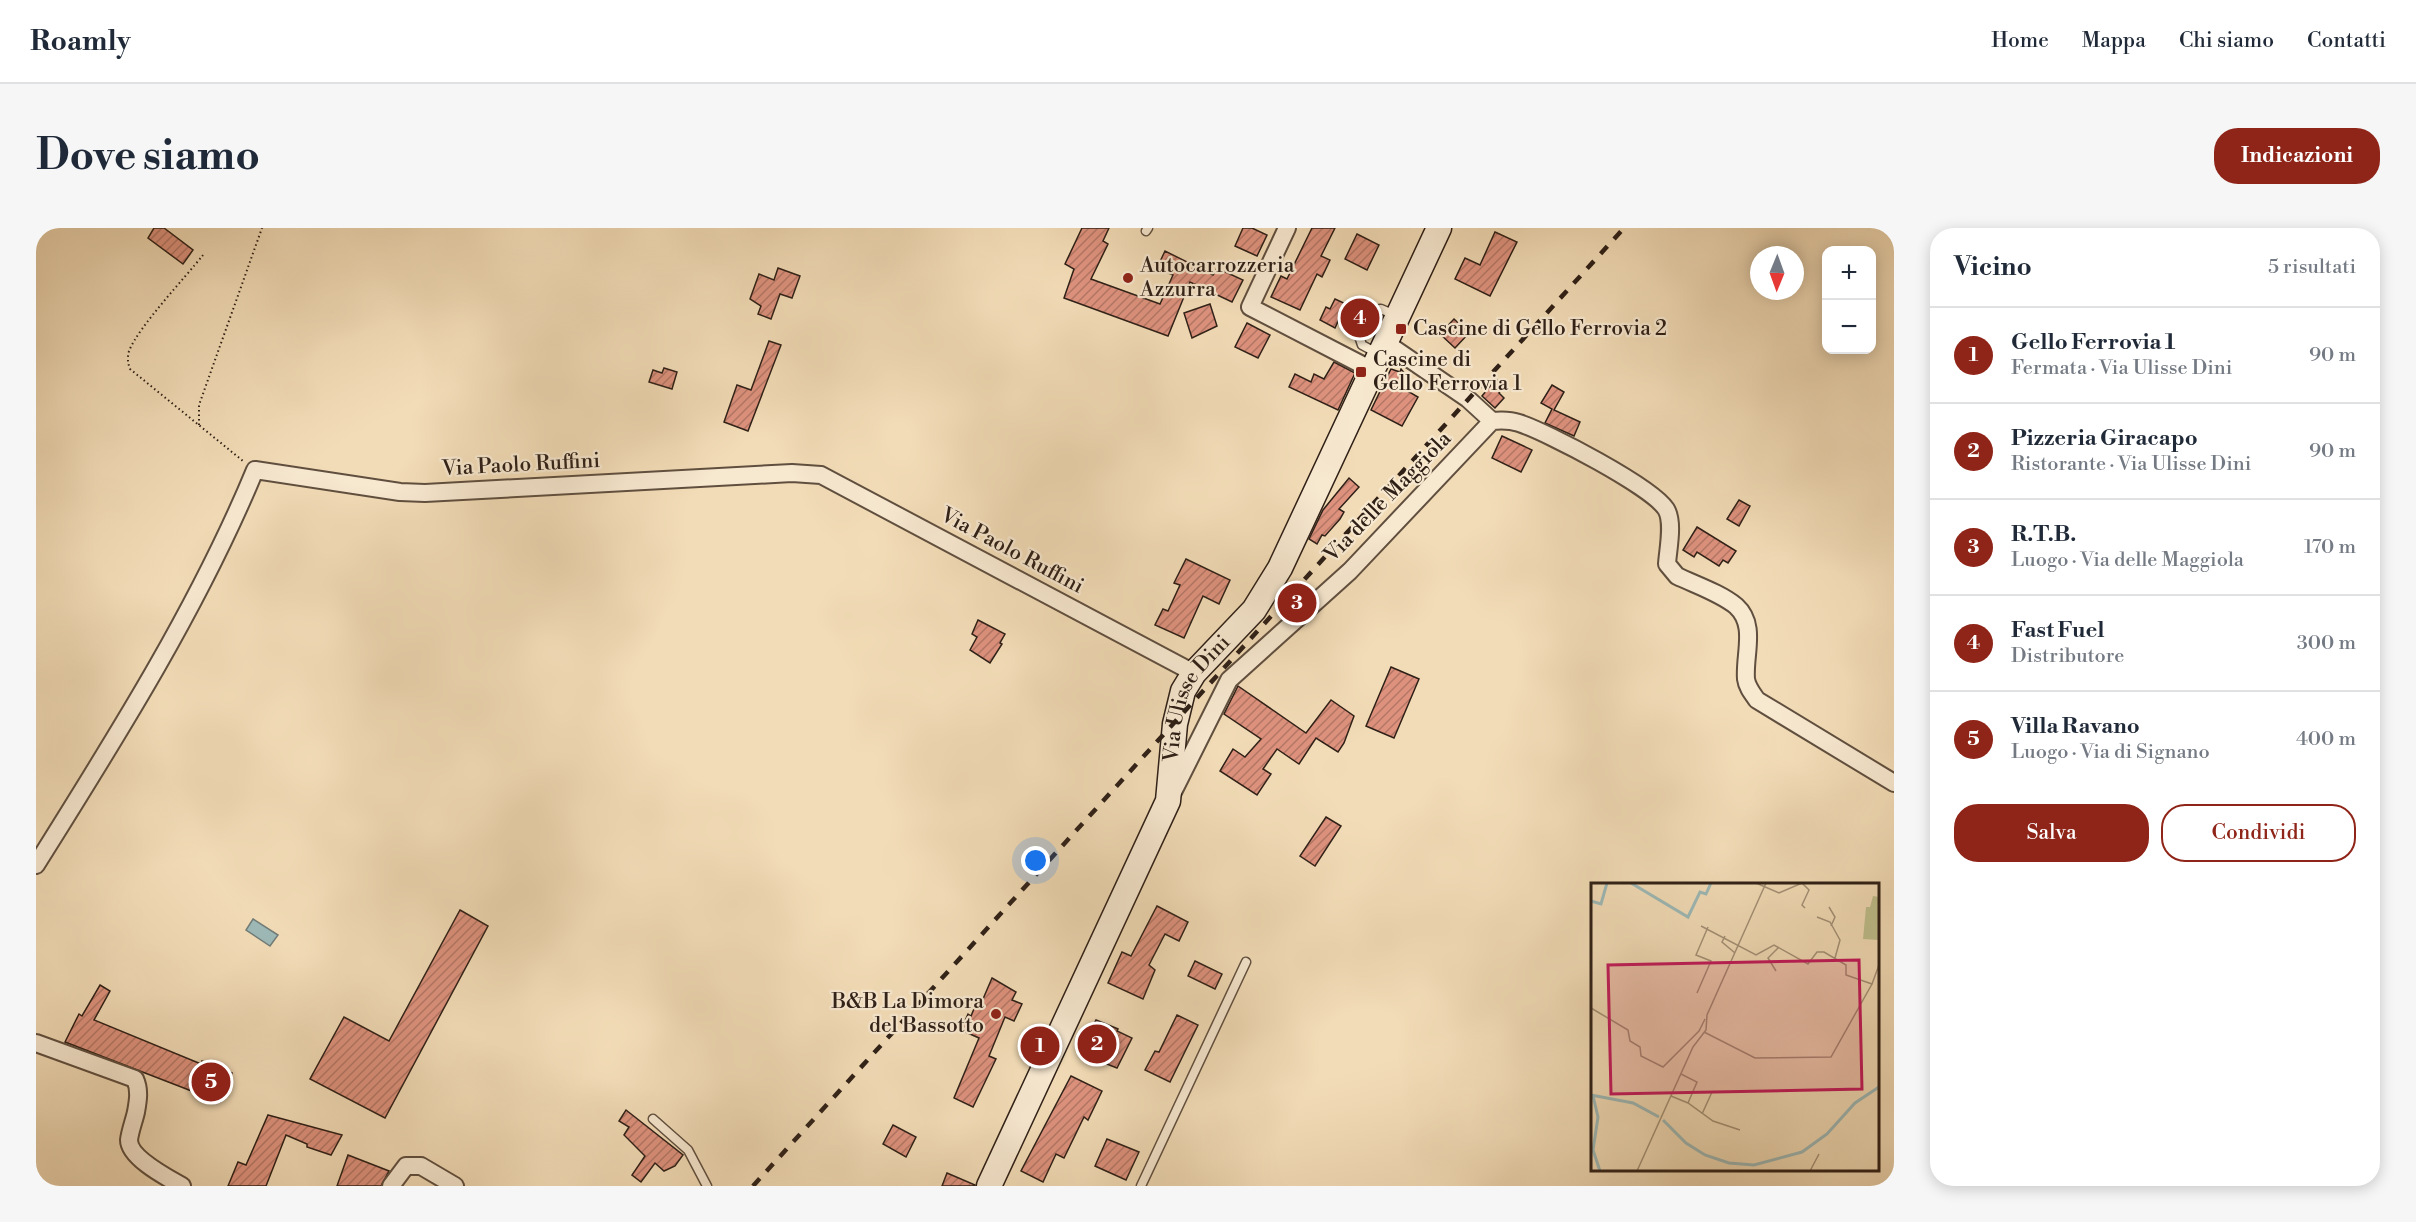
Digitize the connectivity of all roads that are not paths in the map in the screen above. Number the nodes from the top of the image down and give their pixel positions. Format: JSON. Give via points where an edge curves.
{"nodes":[{"id":1,"x":1287,"y":228,"type":"edge"},
{"id":2,"x":1439,"y":228,"type":"edge"},
{"id":3,"x":1379,"y":356,"type":"junction"},
{"id":4,"x":1492,"y":421,"type":"junction"},
{"id":5,"x":1194,"y":673,"type":"junction"},
{"id":6,"x":1894,"y":783,"type":"edge"},
{"id":7,"x":1168,"y":801,"type":"junction"},
{"id":8,"x":36,"y":865,"type":"edge"},
{"id":9,"x":1246,"y":962,"type":"dead end"},
{"id":10,"x":36,"y":1043,"type":"edge"},
{"id":11,"x":653,"y":1119,"type":"dead end"},
{"id":12,"x":182,"y":1186,"type":"edge"},
{"id":13,"x":391,"y":1186,"type":"edge"},
{"id":14,"x":455,"y":1186,"type":"edge"},
{"id":15,"x":706,"y":1186,"type":"edge"},
{"id":16,"x":989,"y":1186,"type":"edge"},
{"id":17,"x":1141,"y":1186,"type":"edge"}],
"edges":[{"from":1,"to":3,"type":"street","via":[[1251,307]]},
{"from":2,"to":3,"type":"street","name":"Via Ulisse Dini"},
{"from":3,"to":4,"type":"street","via":[[1468,399]]},
{"from":3,"to":5,"type":"street","name":"Via Ulisse Dini","via":[[1265,594],[1239,629]]},
{"from":4,"to":6,"type":"street","via":[[1520,423],[1572,448],[1656,499],[1668,514],[1670,569],[1732,603],[1744,617],[1749,632],[1746,678],[1757,700]]},
{"from":4,"to":7,"type":"street","name":"Via delle Maggiola","via":[[1350,571],[1229,680]]},
{"from":5,"to":7,"type":"street","name":"Via Ulisse Dini","via":[[1178,708]]},
{"from":5,"to":8,"type":"street","name":"Via Paolo Ruffini","via":[[821,475],[792,473],[425,493],[255,470],[230,531],[202,582]]},
{"from":7,"to":16,"type":"street","name":"Via Ulisse Dini"},
{"from":9,"to":17,"type":"lane"},
{"from":10,"to":12,"type":"street","via":[[135,1079],[138,1103],[130,1148]]},
{"from":11,"to":15,"type":"lane","via":[[688,1150]]},
{"from":13,"to":14,"type":"street","via":[[406,1166],[416,1164]]}]}
